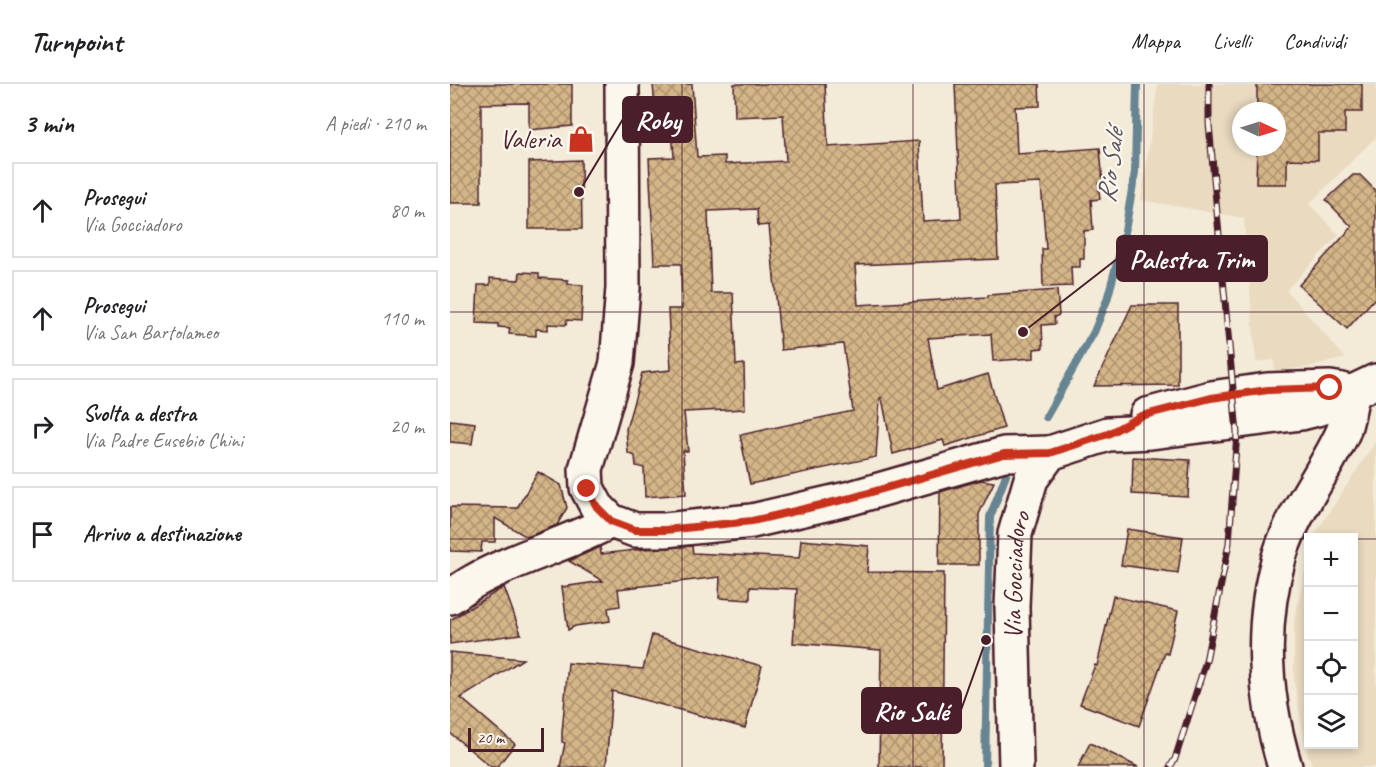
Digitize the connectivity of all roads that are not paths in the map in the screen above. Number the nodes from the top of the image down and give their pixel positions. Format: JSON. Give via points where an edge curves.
{"nodes":[{"id":1,"x":622,"y":84,"type":"edge"},
{"id":2,"x":1364,"y":387,"type":"edge"},
{"id":3,"x":1050,"y":453,"type":"junction"},
{"id":4,"x":611,"y":521,"type":"junction"},
{"id":5,"x":450,"y":597,"type":"edge"},
{"id":6,"x":1284,"y":762,"type":"edge"},
{"id":7,"x":1016,"y":767,"type":"edge"}],
"edges":[{"from":1,"to":4,"type":"street","via":[[621,322],[617,363],[586,469],[587,489]]},
{"from":2,"to":3,"type":"street","via":[[1268,390],[1211,398],[1141,416],[1108,434]]},
{"from":2,"to":6,"type":"street","via":[[1297,514],[1281,554],[1272,592],[1266,678]]},
{"from":3,"to":4,"type":"street","via":[[1004,454],[851,498],[752,521],[635,530]]},
{"from":3,"to":7,"type":"street","name":"Via Gocciadoro","via":[[1031,479],[1016,534],[1012,608]]},
{"from":4,"to":5,"type":"street","via":[[479,578]]}]}
